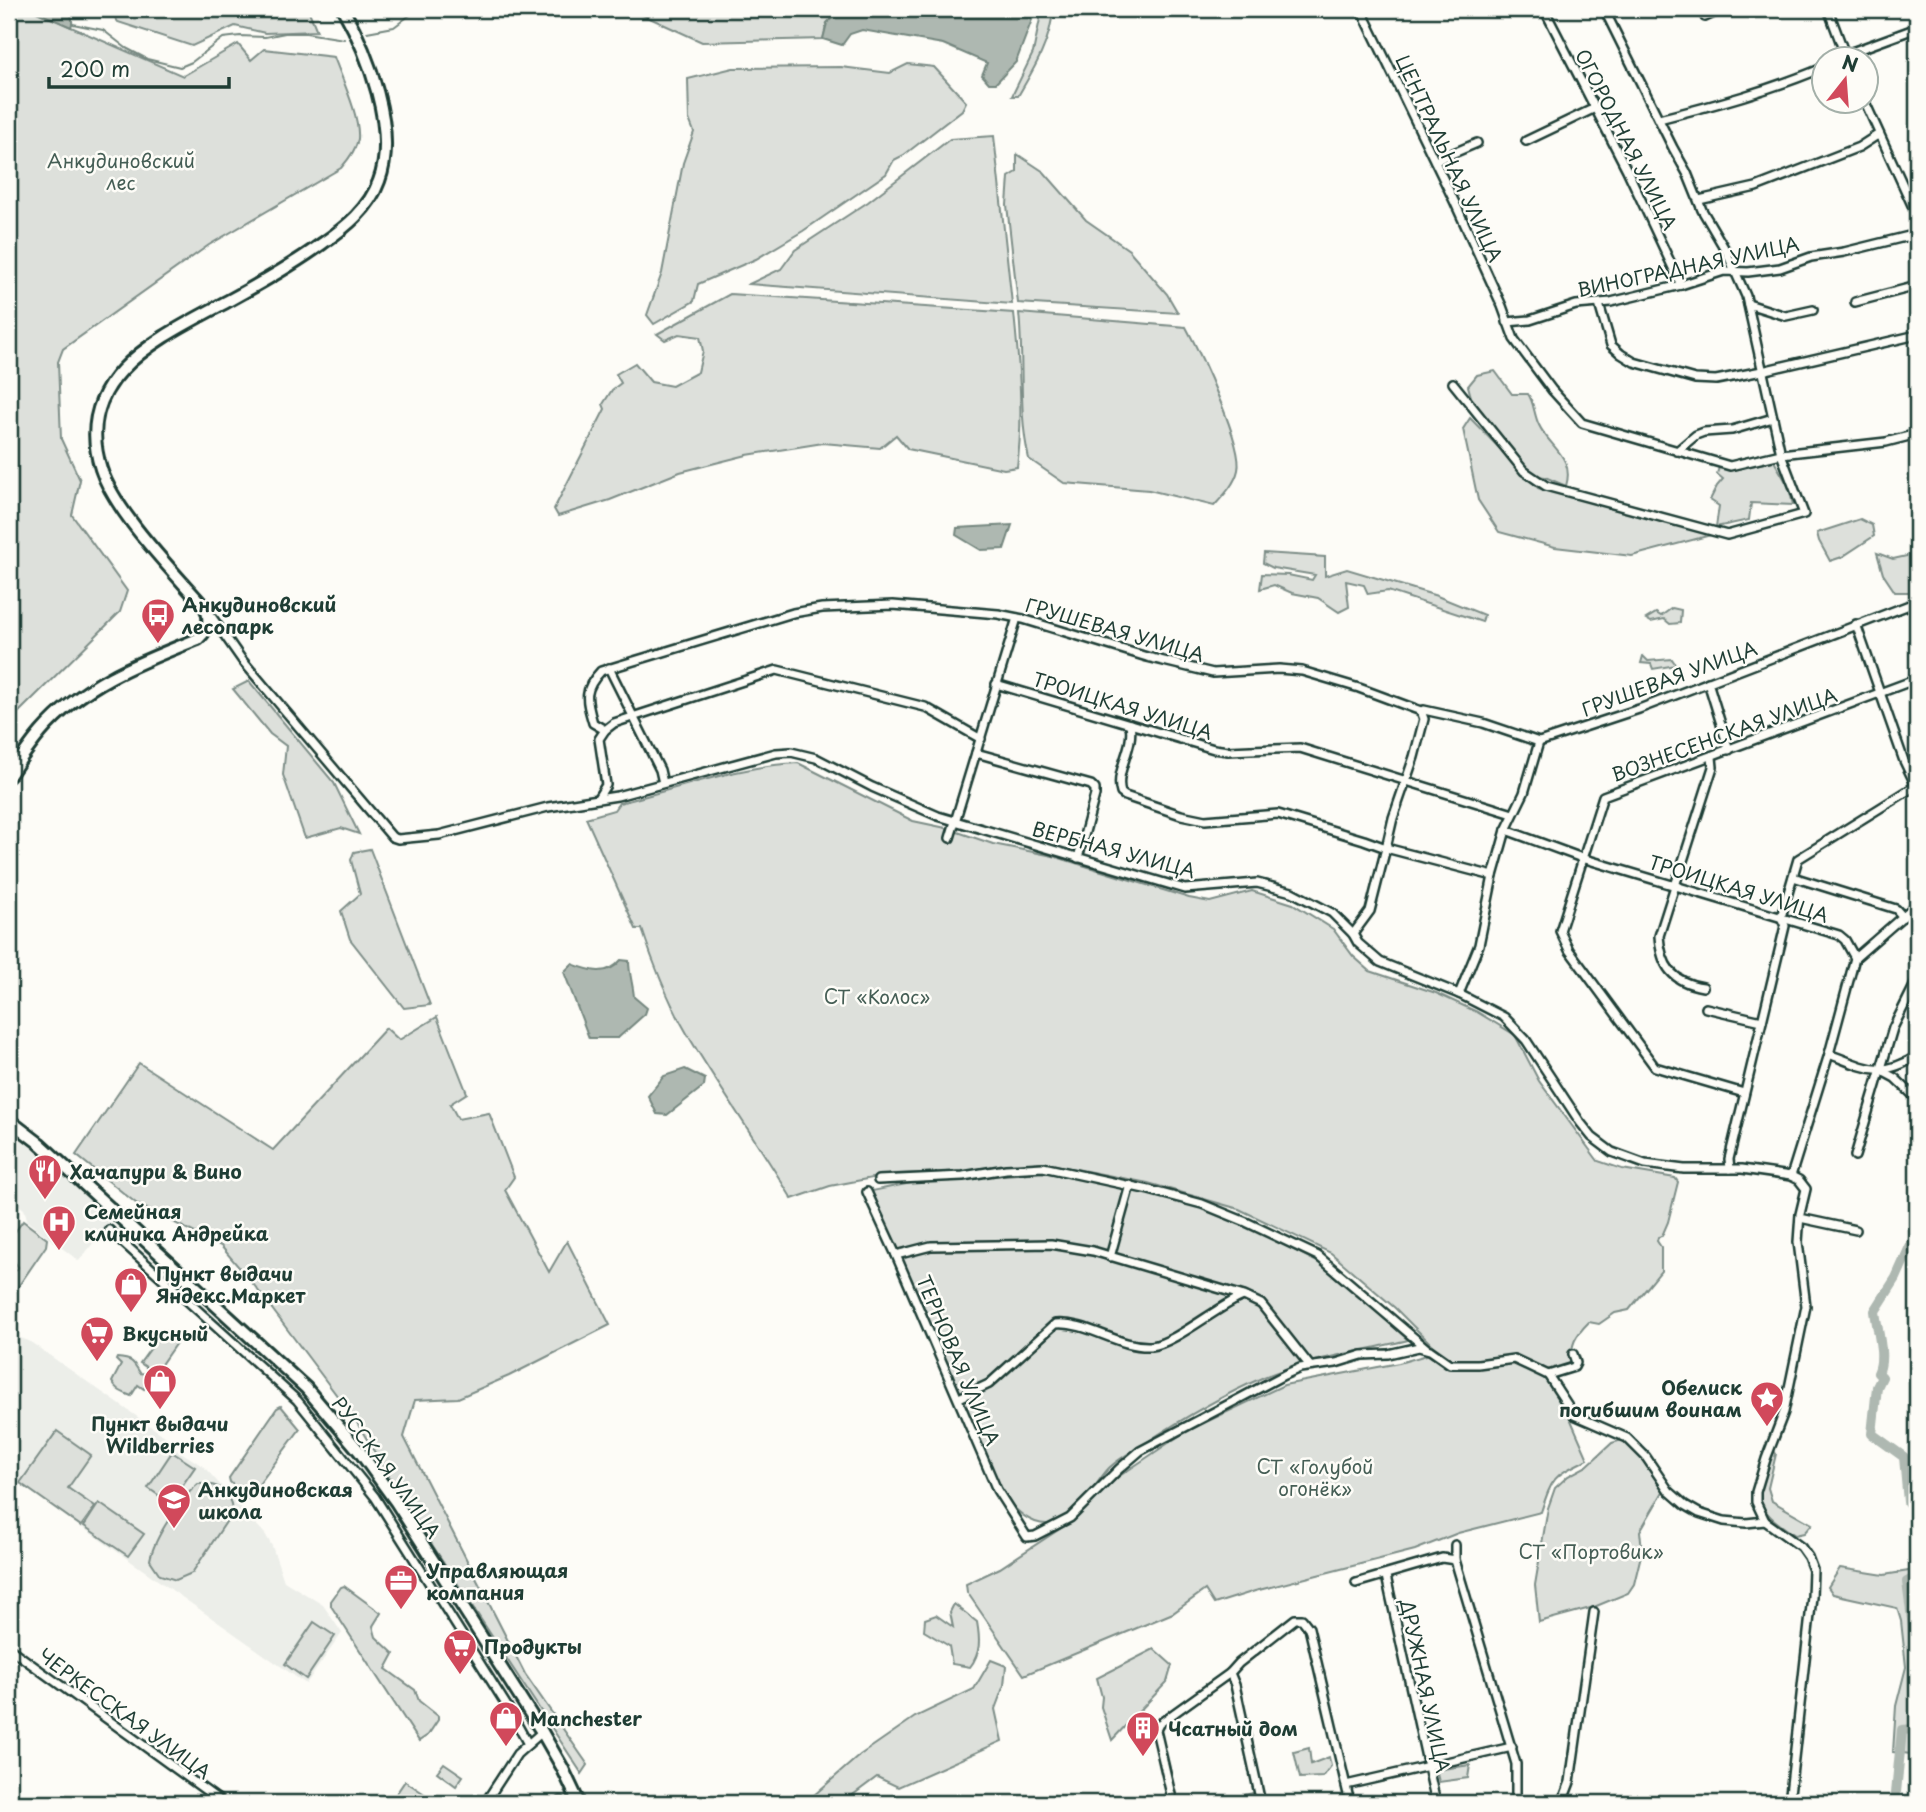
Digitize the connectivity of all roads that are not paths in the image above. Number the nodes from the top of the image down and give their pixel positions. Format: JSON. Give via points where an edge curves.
{"nodes":[{"id":1,"x":343,"y":9,"type":"edge"},
{"id":2,"x":1361,"y":9,"type":"edge"},
{"id":3,"x":1544,"y":9,"type":"edge"},
{"id":4,"x":1604,"y":9,"type":"edge"},
{"id":5,"x":1723,"y":9,"type":"edge"},
{"id":6,"x":1828,"y":9,"type":"edge"},
{"id":7,"x":1705,"y":17,"type":"dead end"},
{"id":8,"x":1917,"y":28,"type":"edge"},
{"id":9,"x":1841,"y":46,"type":"edge"},
{"id":10,"x":1875,"y":46,"type":"edge"},
{"id":11,"x":1811,"y":73,"type":"edge"},
{"id":12,"x":1595,"y":108,"type":"junction"},
{"id":13,"x":1871,"y":116,"type":"edge"},
{"id":14,"x":1659,"y":119,"type":"junction"},
{"id":15,"x":1879,"y":134,"type":"junction"},
{"id":16,"x":1526,"y":141,"type":"dead end"},
{"id":17,"x":1477,"y":143,"type":"dead end"},
{"id":18,"x":1435,"y":161,"type":"junction"},
{"id":19,"x":1699,"y":200,"type":"junction"},
{"id":20,"x":1917,"y":216,"type":"edge"},
{"id":21,"x":1917,"y":234,"type":"edge"},
{"id":22,"x":1734,"y":271,"type":"junction"},
{"id":23,"x":1681,"y":285,"type":"junction"},
{"id":24,"x":1917,"y":286,"type":"edge"},
{"id":25,"x":1855,"y":302,"type":"dead end"},
{"id":26,"x":1599,"y":304,"type":"junction"},
{"id":27,"x":1748,"y":304,"type":"junction"},
{"id":28,"x":1812,"y":310,"type":"dead end"},
{"id":29,"x":1507,"y":322,"type":"junction"},
{"id":30,"x":1917,"y":335,"type":"edge"},
{"id":31,"x":1762,"y":371,"type":"junction"},
{"id":32,"x":1453,"y":383,"type":"dead end"},
{"id":33,"x":1773,"y":418,"type":"junction"},
{"id":34,"x":1917,"y":434,"type":"edge"},
{"id":35,"x":1677,"y":451,"type":"junction"},
{"id":36,"x":1780,"y":454,"type":"junction"},
{"id":37,"x":1917,"y":602,"type":"edge"},
{"id":38,"x":205,"y":609,"type":"junction"},
{"id":39,"x":1017,"y":618,"type":"junction"},
{"id":40,"x":1856,"y":624,"type":"junction"},
{"id":41,"x":223,"y":632,"type":"junction"},
{"id":42,"x":198,"y":639,"type":"junction"},
{"id":43,"x":609,"y":668,"type":"junction"},
{"id":44,"x":1917,"y":679,"type":"edge"},
{"id":45,"x":1708,"y":682,"type":"junction"},
{"id":46,"x":996,"y":684,"type":"junction"},
{"id":47,"x":1880,"y":692,"type":"junction"},
{"id":48,"x":1421,"y":711,"type":"junction"},
{"id":49,"x":633,"y":717,"type":"junction"},
{"id":50,"x":1130,"y":724,"type":"junction"},
{"id":51,"x":605,"y":730,"type":"junction"},
{"id":52,"x":981,"y":739,"type":"junction"},
{"id":53,"x":1539,"y":742,"type":"junction"},
{"id":54,"x":1729,"y":750,"type":"junction"},
{"id":55,"x":976,"y":754,"type":"junction"},
{"id":56,"x":1712,"y":757,"type":"junction"},
{"id":57,"x":9,"y":776,"type":"edge"},
{"id":58,"x":1405,"y":780,"type":"junction"},
{"id":59,"x":663,"y":783,"type":"junction"},
{"id":60,"x":1917,"y":786,"type":"edge"},
{"id":61,"x":598,"y":798,"type":"junction"},
{"id":62,"x":1513,"y":814,"type":"junction"},
{"id":63,"x":954,"y":819,"type":"junction"},
{"id":64,"x":1506,"y":830,"type":"junction"},
{"id":65,"x":950,"y":838,"type":"dead end"},
{"id":66,"x":1385,"y":848,"type":"junction"},
{"id":67,"x":1078,"y":858,"type":"junction"},
{"id":68,"x":1582,"y":858,"type":"junction"},
{"id":69,"x":1493,"y":876,"type":"junction"},
{"id":70,"x":1793,"y":877,"type":"junction"},
{"id":71,"x":1676,"y":886,"type":"junction"},
{"id":72,"x":1917,"y":904,"type":"edge"},
{"id":73,"x":1782,"y":917,"type":"junction"},
{"id":74,"x":1903,"y":917,"type":"junction"},
{"id":75,"x":1353,"y":934,"type":"junction"},
{"id":76,"x":1855,"y":958,"type":"junction"},
{"id":77,"x":1917,"y":980,"type":"edge"},
{"id":78,"x":1703,"y":987,"type":"dead end"},
{"id":79,"x":1459,"y":994,"type":"junction"},
{"id":80,"x":1706,"y":1008,"type":"dead end"},
{"id":81,"x":1762,"y":1021,"type":"junction"},
{"id":82,"x":1829,"y":1054,"type":"junction"},
{"id":83,"x":1917,"y":1056,"type":"edge"},
{"id":84,"x":1880,"y":1070,"type":"junction"},
{"id":85,"x":1744,"y":1093,"type":"junction"},
{"id":86,"x":1917,"y":1099,"type":"edge"},
{"id":87,"x":9,"y":1120,"type":"edge"},
{"id":88,"x":1855,"y":1156,"type":"dead end"},
{"id":89,"x":1730,"y":1169,"type":"junction"},
{"id":90,"x":1791,"y":1176,"type":"junction"},
{"id":91,"x":878,"y":1180,"type":"dead end"},
{"id":92,"x":1130,"y":1185,"type":"junction"},
{"id":93,"x":867,"y":1192,"type":"dead end"},
{"id":94,"x":1800,"y":1218,"type":"junction"},
{"id":95,"x":109,"y":1230,"type":"dead end"},
{"id":96,"x":1856,"y":1230,"type":"dead end"},
{"id":97,"x":896,"y":1255,"type":"junction"},
{"id":98,"x":1110,"y":1257,"type":"junction"},
{"id":99,"x":1244,"y":1296,"type":"junction"},
{"id":100,"x":1426,"y":1348,"type":"junction"},
{"id":101,"x":1573,"y":1354,"type":"dead end"},
{"id":102,"x":1310,"y":1366,"type":"junction"},
{"id":103,"x":1548,"y":1375,"type":"junction"},
{"id":104,"x":958,"y":1398,"type":"junction"},
{"id":105,"x":1765,"y":1521,"type":"junction"},
{"id":106,"x":1455,"y":1545,"type":"dead end"},
{"id":107,"x":1454,"y":1560,"type":"junction"},
{"id":108,"x":1402,"y":1561,"type":"dead end"},
{"id":109,"x":1405,"y":1570,"type":"junction"},
{"id":110,"x":1386,"y":1576,"type":"junction"},
{"id":111,"x":1356,"y":1583,"type":"dead end"},
{"id":112,"x":1594,"y":1612,"type":"dead end"},
{"id":113,"x":9,"y":1648,"type":"edge"},
{"id":114,"x":1230,"y":1673,"type":"junction"},
{"id":115,"x":542,"y":1732,"type":"junction"},
{"id":116,"x":528,"y":1744,"type":"junction"},
{"id":117,"x":1511,"y":1747,"type":"junction"},
{"id":118,"x":1428,"y":1767,"type":"junction"},
{"id":119,"x":1346,"y":1785,"type":"junction"},
{"id":120,"x":223,"y":1803,"type":"edge"},
{"id":121,"x":485,"y":1803,"type":"edge"},
{"id":122,"x":579,"y":1803,"type":"edge"},
{"id":123,"x":1173,"y":1803,"type":"edge"},
{"id":124,"x":1261,"y":1803,"type":"edge"},
{"id":125,"x":1350,"y":1803,"type":"edge"},
{"id":126,"x":1436,"y":1803,"type":"edge"},
{"id":127,"x":1516,"y":1803,"type":"edge"},
{"id":128,"x":1562,"y":1803,"type":"edge"},
{"id":129,"x":1789,"y":1803,"type":"edge"}],
"edges":[{"from":1,"to":38,"type":"street","via":[[367,63],[384,128],[383,170],[369,201],[342,230],[291,265],[139,353],[113,380],[98,417],[98,459],[113,496]]},
{"from":2,"to":18,"type":"street","name":"ЦЕНТРАЛЬНАЯ УЛИЦА"},
{"from":3,"to":12,"type":"street","name":"ОГОРОДНАЯ УЛИЦА"},
{"from":4,"to":14,"type":"street"},
{"from":5,"to":7,"type":"street"},
{"from":6,"to":9,"type":"street"},
{"from":8,"to":10,"type":"street"},
{"from":11,"to":14,"type":"street"},
{"from":12,"to":16,"type":"street"},
{"from":12,"to":23,"type":"street","name":"ОГОРОДНАЯ УЛИЦА"},
{"from":13,"to":15,"type":"street"},
{"from":14,"to":19,"type":"street"},
{"from":15,"to":19,"type":"street","via":[[1859,147],[1756,187]]},
{"from":15,"to":20,"type":"street"},
{"from":17,"to":18,"type":"street"},
{"from":18,"to":29,"type":"street","name":"ЦЕНТРАЛЬНАЯ УЛИЦА"},
{"from":19,"to":22,"type":"street"},
{"from":21,"to":22,"type":"street","name":"ВИНОГРАДНАЯ УЛИЦА","via":[[1780,268]]},
{"from":22,"to":23,"type":"street","name":"ВИНОГРАДНАЯ УЛИЦА"},
{"from":22,"to":27,"type":"street"},
{"from":23,"to":26,"type":"street","name":"ВИНОГРАДНАЯ УЛИЦА"},
{"from":24,"to":25,"type":"street"},
{"from":26,"to":29,"type":"street","name":"ВИНОГРАДНАЯ УЛИЦА"},
{"from":26,"to":31,"type":"street","via":[[1611,345],[1634,362],[1695,379]]},
{"from":27,"to":28,"type":"street","via":[[1786,316]]},
{"from":27,"to":31,"type":"street"},
{"from":29,"to":35,"type":"street","name":"ЦЕНТРАЛЬНАЯ УЛИЦА","via":[[1519,347],[1582,423]]},
{"from":30,"to":31,"type":"street"},
{"from":31,"to":33,"type":"street"},
{"from":32,"to":36,"type":"street","via":[[1524,471],[1546,486],[1727,535],[1804,514]]},
{"from":33,"to":35,"type":"street","via":[[1704,432]]},
{"from":33,"to":36,"type":"street"},
{"from":34,"to":36,"type":"street","name":"ЦЕНТРАЛЬНАЯ УЛИЦА"},
{"from":35,"to":36,"type":"street","name":"ЦЕНТРАЛЬНАЯ УЛИЦА","via":[[1730,466]]},
{"from":37,"to":40,"type":"street","name":"ГРУШЕВАЯ УЛИЦА"},
{"from":38,"to":41,"type":"street"},
{"from":38,"to":42,"type":"street","via":[[208,625]]},
{"from":39,"to":43,"type":"street","name":"ГРУШЕВАЯ УЛИЦА","via":[[892,605],[822,608]]},
{"from":39,"to":46,"type":"street"},
{"from":39,"to":48,"type":"street","name":"ГРУШЕВАЯ УЛИЦА","via":[[1213,673],[1302,671]]},
{"from":40,"to":45,"type":"street","name":"ГРУШЕВАЯ УЛИЦА"},
{"from":40,"to":47,"type":"street"},
{"from":41,"to":42,"type":"street"},
{"from":41,"to":61,"type":"street","name":"ВЕРБНАЯ УЛИЦА","via":[[392,837],[405,840],[439,835]]},
{"from":42,"to":57,"type":"street","via":[[86,691],[40,733]]},
{"from":43,"to":49,"type":"street"},
{"from":43,"to":51,"type":"street","via":[[589,684],[587,705],[593,723]]},
{"from":44,"to":47,"type":"street","name":"ВОЗНЕСЕНСКАЯ УЛИЦА"},
{"from":45,"to":53,"type":"street","name":"ГРУШЕВАЯ УЛИЦА"},
{"from":45,"to":54,"type":"street"},
{"from":46,"to":50,"type":"street","name":"ТРОИЦКАЯ УЛИЦА"},
{"from":46,"to":52,"type":"street"},
{"from":47,"to":54,"type":"street","name":"ВОЗНЕСЕНСКАЯ УЛИЦА"},
{"from":47,"to":60,"type":"street"},
{"from":48,"to":53,"type":"street","name":"ГРУШЕВАЯ УЛИЦА","via":[[1483,723]]},
{"from":48,"to":58,"type":"street","via":[[1423,723]]},
{"from":49,"to":51,"type":"street"},
{"from":49,"to":52,"type":"street","via":[[778,670],[925,707]]},
{"from":49,"to":59,"type":"street"},
{"from":50,"to":58,"type":"street","name":"ТРОИЦКАЯ УЛИЦА","via":[[1214,750],[1300,748]]},
{"from":50,"to":66,"type":"street","via":[[1132,737],[1119,784],[1121,793],[1205,820],[1278,814]]},
{"from":51,"to":61,"type":"street","via":[[599,739],[606,785]]},
{"from":52,"to":55,"type":"street"},
{"from":53,"to":62,"type":"street"},
{"from":54,"to":56,"type":"street","name":"ВОЗНЕСЕНСКАЯ УЛИЦА"},
{"from":55,"to":63,"type":"street"},
{"from":55,"to":67,"type":"street","via":[[1095,789]]},
{"from":56,"to":68,"type":"street","name":"ВОЗНЕСЕНСКАЯ УЛИЦА","via":[[1603,796]]},
{"from":56,"to":71,"type":"street","via":[[1713,767]]},
{"from":58,"to":62,"type":"street","name":"ТРОИЦКАЯ УЛИЦА"},
{"from":58,"to":66,"type":"street"},
{"from":59,"to":61,"type":"street","name":"ВЕРБНАЯ УЛИЦА"},
{"from":59,"to":63,"type":"street","name":"ВЕРБНАЯ УЛИЦА","via":[[791,752],[816,758],[872,787]]},
{"from":60,"to":70,"type":"street","via":[[1798,859]]},
{"from":62,"to":64,"type":"street"},
{"from":63,"to":65,"type":"street"},
{"from":63,"to":67,"type":"street","name":"ВЕРБНАЯ УЛИЦА"},
{"from":64,"to":68,"type":"street","name":"ТРОИЦКАЯ УЛИЦА"},
{"from":64,"to":69,"type":"street"},
{"from":66,"to":69,"type":"street"},
{"from":66,"to":75,"type":"street","via":[[1370,911]]},
{"from":67,"to":75,"type":"street","name":"ВЕРБНАЯ УЛИЦА","via":[[1185,889],[1257,883],[1278,887],[1332,913]]},
{"from":68,"to":71,"type":"street","name":"ТРОИЦКАЯ УЛИЦА"},
{"from":68,"to":85,"type":"street","name":"ВОЗНЕСЕНСКАЯ УЛИЦА","via":[[1560,931],[1569,950],[1655,1067]]},
{"from":69,"to":79,"type":"street","via":[[1479,945]]},
{"from":70,"to":73,"type":"street"},
{"from":70,"to":74,"type":"street","via":[[1896,909]]},
{"from":71,"to":73,"type":"street","name":"ТРОИЦКАЯ УЛИЦА"},
{"from":71,"to":78,"type":"street","via":[[1659,936],[1660,951],[1668,970],[1686,984]]},
{"from":72,"to":74,"type":"street"},
{"from":73,"to":76,"type":"street","name":"ТРОИЦКАЯ УЛИЦА","via":[[1839,935]]},
{"from":73,"to":81,"type":"street","via":[[1786,926]]},
{"from":74,"to":76,"type":"street"},
{"from":75,"to":79,"type":"street","name":"ВЕРБНАЯ УЛИЦА","via":[[1380,962]]},
{"from":76,"to":82,"type":"street"},
{"from":77,"to":84,"type":"street","via":[[1893,1028]]},
{"from":79,"to":89,"type":"street","name":"ВЕРБНАЯ УЛИЦА","via":[[1491,1009],[1516,1028],[1580,1122],[1612,1152],[1645,1164]]},
{"from":80,"to":81,"type":"street"},
{"from":81,"to":85,"type":"street"},
{"from":82,"to":84,"type":"street"},
{"from":82,"to":90,"type":"street"},
{"from":83,"to":84,"type":"street","via":[[1901,1066]]},
{"from":84,"to":86,"type":"street"},
{"from":84,"to":88,"type":"street"},
{"from":85,"to":89,"type":"street"},
{"from":87,"to":115,"type":"street","name":"РУССКАЯ УЛИЦА","via":[[306,1388],[396,1502]]},
{"from":89,"to":90,"type":"street","name":"ВЕРБНАЯ УЛИЦА"},
{"from":90,"to":94,"type":"street","via":[[1806,1189]]},
{"from":91,"to":92,"type":"street","via":[[1043,1167]]},
{"from":92,"to":98,"type":"street"},
{"from":92,"to":100,"type":"street","via":[[1214,1208],[1318,1256]]},
{"from":93,"to":97,"type":"street","name":"ТЕРНОВАЯ УЛИЦА"},
{"from":94,"to":96,"type":"street"},
{"from":94,"to":105,"type":"street","via":[[1798,1242],[1806,1306],[1784,1412],[1756,1492]]},
{"from":95,"to":116,"type":"street","via":[[304,1409],[375,1497]]},
{"from":97,"to":98,"type":"street","via":[[931,1245],[1051,1244]]},
{"from":97,"to":104,"type":"street","name":"ТЕРНОВАЯ УЛИЦА"},
{"from":98,"to":99,"type":"street"},
{"from":99,"to":102,"type":"street","via":[[1261,1304]]},
{"from":99,"to":104,"type":"street","via":[[1153,1346],[1067,1323],[1055,1324],[989,1384]]},
{"from":100,"to":102,"type":"street"},
{"from":100,"to":103,"type":"street","via":[[1450,1364],[1514,1359]]},
{"from":101,"to":103,"type":"street","via":[[1574,1367]]},
{"from":102,"to":104,"type":"street","name":"ТЕРНОВАЯ УЛИЦА","via":[[1290,1371],[1140,1451],[1078,1511],[1031,1536],[997,1490]]},
{"from":103,"to":105,"type":"street","via":[[1574,1415],[1632,1442],[1685,1505],[1724,1521]]},
{"from":105,"to":129,"type":"street","via":[[1801,1547],[1813,1570]]},
{"from":106,"to":107,"type":"street"},
{"from":107,"to":109,"type":"street","via":[[1442,1558]]},
{"from":107,"to":117,"type":"street"},
{"from":108,"to":109,"type":"street"},
{"from":109,"to":110,"type":"street"},
{"from":110,"to":111,"type":"street"},
{"from":110,"to":118,"type":"street","name":"ДРУЖНАЯ УЛИЦА"},
{"from":112,"to":128,"type":"street","via":[[1570,1782]]},
{"from":113,"to":120,"type":"street","name":"ЧЕРКЕССКАЯ УЛИЦА"},
{"from":114,"to":119,"type":"street","via":[[1295,1619],[1302,1619],[1310,1628]]},
{"from":114,"to":123,"type":"street","via":[[1158,1724]]},
{"from":114,"to":124,"type":"street"},
{"from":115,"to":116,"type":"street"},
{"from":115,"to":122,"type":"street","name":"РУССКАЯ УЛИЦА"},
{"from":116,"to":121,"type":"street"},
{"from":117,"to":118,"type":"street"},
{"from":117,"to":127,"type":"street"},
{"from":118,"to":119,"type":"street"},
{"from":118,"to":126,"type":"street","name":"ДРУЖНАЯ УЛИЦА"},
{"from":119,"to":125,"type":"street"}]}
